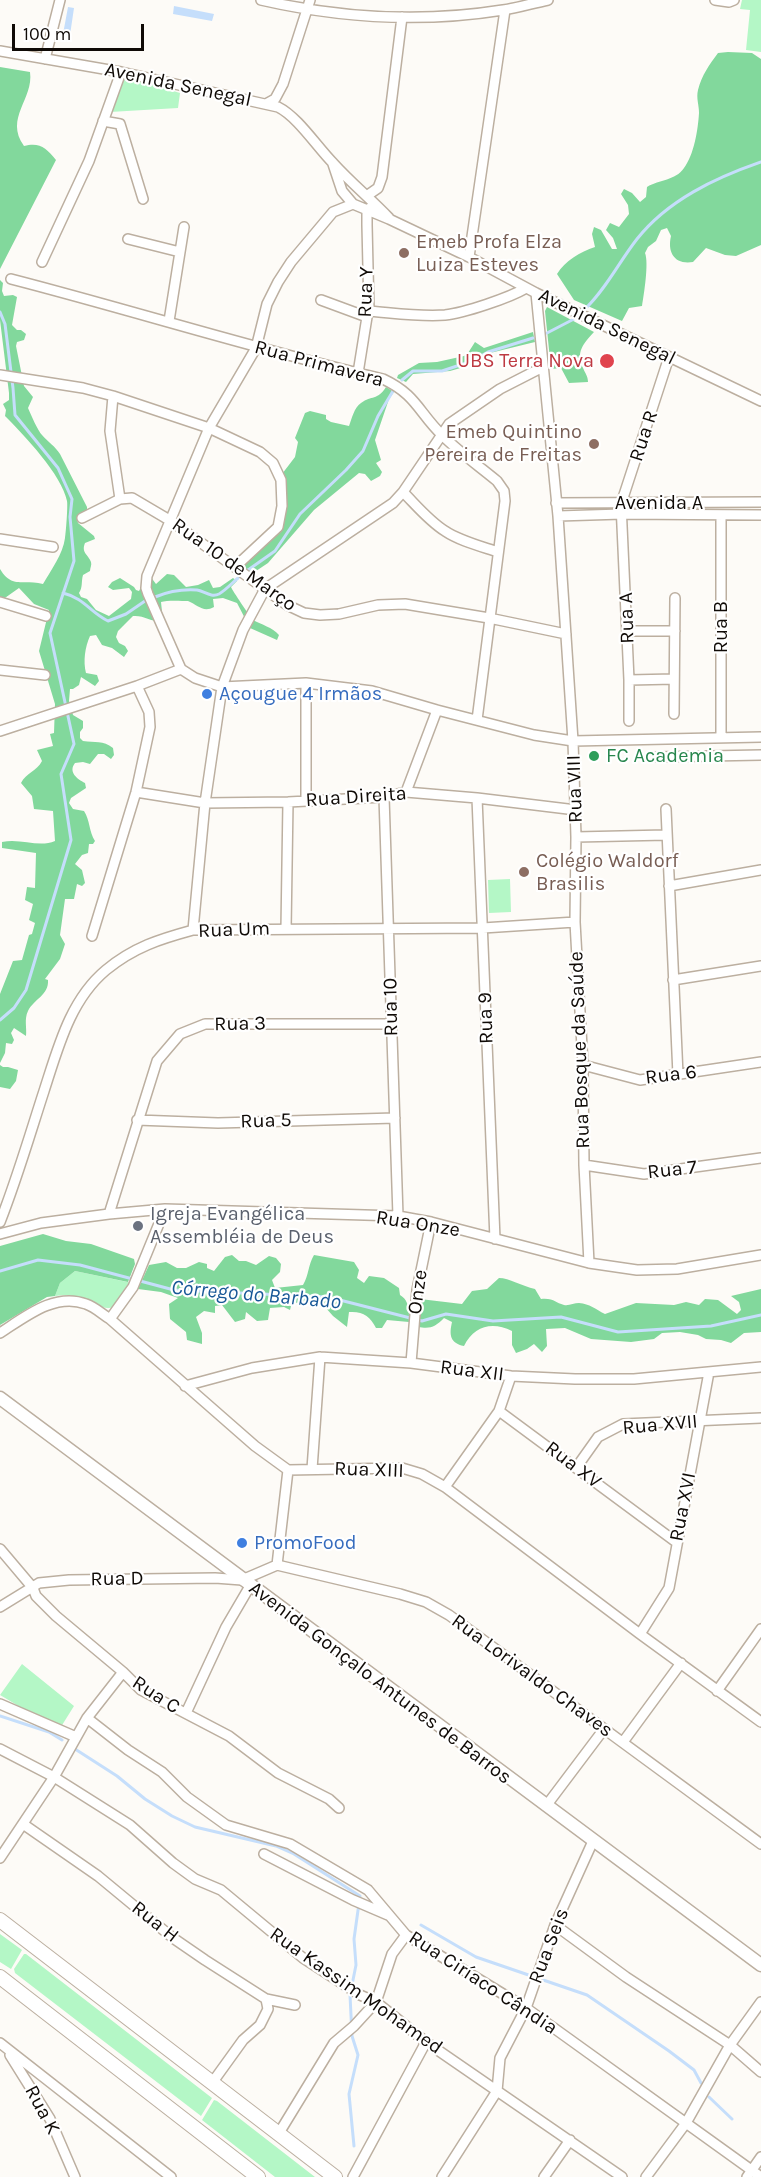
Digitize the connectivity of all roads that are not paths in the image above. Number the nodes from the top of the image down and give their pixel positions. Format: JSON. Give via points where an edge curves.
{"nodes":[{"id":1,"x":60,"y":0,"type":"edge"},
{"id":2,"x":261,"y":0,"type":"edge"},
{"id":3,"x":310,"y":0,"type":"edge"},
{"id":4,"x":548,"y":0,"type":"edge"},
{"id":5,"x":715,"y":0,"type":"edge"},
{"id":6,"x":734,"y":0,"type":"edge"},
{"id":7,"x":505,"y":10,"type":"junction"},
{"id":8,"x":307,"y":11,"type":"junction"},
{"id":9,"x":402,"y":17,"type":"junction"},
{"id":10,"x":0,"y":51,"type":"edge"},
{"id":11,"x":45,"y":59,"type":"junction"},
{"id":12,"x":121,"y":72,"type":"junction"},
{"id":13,"x":283,"y":84,"type":"junction"},
{"id":14,"x":266,"y":104,"type":"junction"},
{"id":15,"x":288,"y":113,"type":"junction"},
{"id":16,"x":103,"y":121,"type":"junction"},
{"id":17,"x":333,"y":164,"type":"junction"},
{"id":18,"x":354,"y":184,"type":"junction"},
{"id":19,"x":342,"y":191,"type":"junction"},
{"id":20,"x":143,"y":199,"type":"dead end"},
{"id":21,"x":371,"y":199,"type":"junction"},
{"id":22,"x":353,"y":204,"type":"junction"},
{"id":23,"x":367,"y":211,"type":"junction"},
{"id":24,"x":333,"y":212,"type":"junction"},
{"id":25,"x":390,"y":219,"type":"junction"},
{"id":26,"x":184,"y":226,"type":"dead end"},
{"id":27,"x":128,"y":239,"type":"dead end"},
{"id":28,"x":180,"y":252,"type":"junction"},
{"id":29,"x":469,"y":257,"type":"junction"},
{"id":30,"x":42,"y":262,"type":"dead end"},
{"id":31,"x":11,"y":279,"type":"dead end"},
{"id":32,"x":526,"y":288,"type":"junction"},
{"id":33,"x":536,"y":293,"type":"junction"},
{"id":34,"x":321,"y":300,"type":"dead end"},
{"id":35,"x":368,"y":314,"type":"junction"},
{"id":36,"x":169,"y":321,"type":"junction"},
{"id":37,"x":256,"y":348,"type":"junction"},
{"id":38,"x":669,"y":357,"type":"junction"},
{"id":39,"x":543,"y":367,"type":"junction"},
{"id":40,"x":358,"y":373,"type":"junction"},
{"id":41,"x":3,"y":375,"type":"edge"},
{"id":42,"x":113,"y":396,"type":"junction"},
{"id":43,"x":761,"y":401,"type":"edge"},
{"id":44,"x":209,"y":428,"type":"junction"},
{"id":45,"x":442,"y":436,"type":"junction"},
{"id":46,"x":403,"y":492,"type":"junction"},
{"id":47,"x":120,"y":498,"type":"junction"},
{"id":48,"x":556,"y":502,"type":"junction"},
{"id":49,"x":761,"y":502,"type":"edge"},
{"id":50,"x":621,"y":504,"type":"junction"},
{"id":51,"x":622,"y":514,"type":"junction"},
{"id":52,"x":761,"y":515,"type":"edge"},
{"id":53,"x":558,"y":516,"type":"junction"},
{"id":54,"x":721,"y":516,"type":"junction"},
{"id":55,"x":82,"y":518,"type":"dead end"},
{"id":56,"x":171,"y":521,"type":"junction"},
{"id":57,"x":0,"y":539,"type":"edge"},
{"id":58,"x":52,"y":547,"type":"dead end"},
{"id":59,"x":498,"y":552,"type":"junction"},
{"id":60,"x":235,"y":567,"type":"junction"},
{"id":61,"x":265,"y":589,"type":"junction"},
{"id":62,"x":675,"y":598,"type":"dead end"},
{"id":63,"x":0,"y":602,"type":"edge"},
{"id":64,"x":46,"y":616,"type":"dead end"},
{"id":65,"x":489,"y":618,"type":"junction"},
{"id":66,"x":627,"y":631,"type":"junction"},
{"id":67,"x":675,"y":631,"type":"junction"},
{"id":68,"x":566,"y":634,"type":"junction"},
{"id":69,"x":181,"y":669,"type":"junction"},
{"id":70,"x":0,"y":670,"type":"edge"},
{"id":71,"x":45,"y":675,"type":"dead end"},
{"id":72,"x":674,"y":679,"type":"junction"},
{"id":73,"x":629,"y":680,"type":"junction"},
{"id":74,"x":306,"y":683,"type":"junction"},
{"id":75,"x":137,"y":686,"type":"junction"},
{"id":76,"x":222,"y":687,"type":"junction"},
{"id":77,"x":437,"y":710,"type":"junction"},
{"id":78,"x":674,"y":714,"type":"dead end"},
{"id":79,"x":477,"y":720,"type":"junction"},
{"id":80,"x":629,"y":721,"type":"dead end"},
{"id":81,"x":0,"y":731,"type":"edge"},
{"id":82,"x":761,"y":737,"type":"edge"},
{"id":83,"x":721,"y":738,"type":"junction"},
{"id":84,"x":573,"y":741,"type":"junction"},
{"id":85,"x":761,"y":755,"type":"edge"},
{"id":86,"x":657,"y":757,"type":"dead end"},
{"id":87,"x":136,"y":792,"type":"junction"},
{"id":88,"x":406,"y":792,"type":"junction"},
{"id":89,"x":384,"y":797,"type":"junction"},
{"id":90,"x":477,"y":798,"type":"junction"},
{"id":91,"x":306,"y":801,"type":"junction"},
{"id":92,"x":288,"y":802,"type":"junction"},
{"id":93,"x":205,"y":803,"type":"junction"},
{"id":94,"x":666,"y":809,"type":"dead end"},
{"id":95,"x":576,"y":810,"type":"junction"},
{"id":96,"x":666,"y":835,"type":"junction"},
{"id":97,"x":576,"y":837,"type":"junction"},
{"id":98,"x":761,"y":870,"type":"edge"},
{"id":99,"x":669,"y":886,"type":"junction"},
{"id":100,"x":575,"y":922,"type":"junction"},
{"id":101,"x":286,"y":928,"type":"junction"},
{"id":102,"x":389,"y":928,"type":"junction"},
{"id":103,"x":483,"y":928,"type":"junction"},
{"id":104,"x":193,"y":930,"type":"junction"},
{"id":105,"x":92,"y":936,"type":"dead end"},
{"id":106,"x":761,"y":966,"type":"edge"},
{"id":107,"x":673,"y":981,"type":"junction"},
{"id":108,"x":390,"y":1024,"type":"junction"},
{"id":109,"x":761,"y":1062,"type":"edge"},
{"id":110,"x":583,"y":1065,"type":"junction"},
{"id":111,"x":678,"y":1075,"type":"junction"},
{"id":112,"x":395,"y":1118,"type":"junction"},
{"id":113,"x":137,"y":1120,"type":"junction"},
{"id":114,"x":761,"y":1158,"type":"edge"},
{"id":115,"x":584,"y":1165,"type":"junction"},
{"id":116,"x":165,"y":1209,"type":"junction"},
{"id":117,"x":109,"y":1214,"type":"junction"},
{"id":118,"x":398,"y":1216,"type":"junction"},
{"id":119,"x":0,"y":1222,"type":"edge"},
{"id":120,"x":431,"y":1222,"type":"junction"},
{"id":121,"x":0,"y":1234,"type":"edge"},
{"id":122,"x":495,"y":1239,"type":"junction"},
{"id":123,"x":761,"y":1255,"type":"edge"},
{"id":124,"x":589,"y":1263,"type":"junction"},
{"id":125,"x":110,"y":1319,"type":"junction"},
{"id":126,"x":0,"y":1333,"type":"edge"},
{"id":127,"x":320,"y":1357,"type":"junction"},
{"id":128,"x":411,"y":1363,"type":"junction"},
{"id":129,"x":761,"y":1367,"type":"edge"},
{"id":130,"x":709,"y":1372,"type":"junction"},
{"id":131,"x":511,"y":1376,"type":"junction"},
{"id":132,"x":185,"y":1386,"type":"junction"},
{"id":133,"x":0,"y":1398,"type":"edge"},
{"id":134,"x":499,"y":1411,"type":"junction"},
{"id":135,"x":761,"y":1418,"type":"edge"},
{"id":136,"x":700,"y":1421,"type":"junction"},
{"id":137,"x":576,"y":1468,"type":"junction"},
{"id":138,"x":312,"y":1469,"type":"junction"},
{"id":139,"x":288,"y":1470,"type":"junction"},
{"id":140,"x":445,"y":1487,"type":"junction"},
{"id":141,"x":676,"y":1542,"type":"junction"},
{"id":142,"x":0,"y":1549,"type":"edge"},
{"id":143,"x":277,"y":1565,"type":"junction"},
{"id":144,"x":246,"y":1583,"type":"junction"},
{"id":145,"x":33,"y":1588,"type":"junction"},
{"id":146,"x":0,"y":1607,"type":"edge"},
{"id":147,"x":761,"y":1629,"type":"edge"},
{"id":148,"x":640,"y":1634,"type":"junction"},
{"id":149,"x":681,"y":1663,"type":"junction"},
{"id":150,"x":123,"y":1672,"type":"junction"},
{"id":151,"x":717,"y":1691,"type":"junction"},
{"id":152,"x":0,"y":1704,"type":"edge"},
{"id":153,"x":186,"y":1713,"type":"junction"},
{"id":154,"x":87,"y":1718,"type":"junction"},
{"id":155,"x":761,"y":1722,"type":"edge"},
{"id":156,"x":604,"y":1729,"type":"junction"},
{"id":157,"x":76,"y":1737,"type":"junction"},
{"id":158,"x":623,"y":1742,"type":"junction"},
{"id":159,"x":0,"y":1749,"type":"edge"},
{"id":160,"x":54,"y":1777,"type":"junction"},
{"id":161,"x":546,"y":1806,"type":"junction"},
{"id":162,"x":339,"y":1808,"type":"dead end"},
{"id":163,"x":23,"y":1824,"type":"junction"},
{"id":164,"x":593,"y":1841,"type":"junction"},
{"id":165,"x":761,"y":1844,"type":"edge"},
{"id":166,"x":264,"y":1854,"type":"dead end"},
{"id":167,"x":0,"y":1858,"type":"edge"},
{"id":168,"x":389,"y":1916,"type":"junction"},
{"id":169,"x":0,"y":1920,"type":"edge"},
{"id":170,"x":555,"y":1925,"type":"junction"},
{"id":171,"x":406,"y":1935,"type":"junction"},
{"id":172,"x":761,"y":1965,"type":"edge"},
{"id":173,"x":0,"y":1977,"type":"edge"},
{"id":174,"x":266,"y":1999,"type":"junction"},
{"id":175,"x":376,"y":2002,"type":"junction"},
{"id":176,"x":761,"y":2002,"type":"edge"},
{"id":177,"x":295,"y":2005,"type":"dead end"},
{"id":178,"x":526,"y":2008,"type":"junction"},
{"id":179,"x":426,"y":2042,"type":"junction"},
{"id":180,"x":2,"y":2045,"type":"edge"},
{"id":181,"x":730,"y":2045,"type":"junction"},
{"id":182,"x":761,"y":2072,"type":"edge"},
{"id":183,"x":212,"y":2083,"type":"junction"},
{"id":184,"x":497,"y":2091,"type":"junction"},
{"id":185,"x":686,"y":2123,"type":"junction"},
{"id":186,"x":279,"y":2133,"type":"junction"},
{"id":187,"x":570,"y":2140,"type":"junction"},
{"id":188,"x":761,"y":2157,"type":"edge"},
{"id":189,"x":750,"y":2174,"type":"edge"},
{"id":190,"x":75,"y":2177,"type":"edge"},
{"id":191,"x":171,"y":2177,"type":"edge"},
{"id":192,"x":258,"y":2177,"type":"edge"},
{"id":193,"x":335,"y":2177,"type":"edge"},
{"id":194,"x":353,"y":2177,"type":"edge"},
{"id":195,"x":442,"y":2177,"type":"edge"},
{"id":196,"x":544,"y":2177,"type":"edge"},
{"id":197,"x":622,"y":2177,"type":"edge"},
{"id":198,"x":646,"y":2177,"type":"edge"},
{"id":199,"x":761,"y":2177,"type":"edge"}],
"edges":[{"from":1,"to":11,"type":"street"},
{"from":2,"to":8,"type":"street"},
{"from":3,"to":8,"type":"street"},
{"from":4,"to":7,"type":"street"},
{"from":5,"to":6,"type":"street"},
{"from":7,"to":9,"type":"street"},
{"from":7,"to":29,"type":"street"},
{"from":8,"to":9,"type":"street"},
{"from":8,"to":13,"type":"street"},
{"from":9,"to":21,"type":"street","via":[[382,177]]},
{"from":10,"to":11,"type":"street","name":"Avenida Senegal"},
{"from":11,"to":12,"type":"street","name":"Avenida Senegal"},
{"from":12,"to":14,"type":"street","name":"Avenida Senegal"},
{"from":12,"to":16,"type":"street"},
{"from":13,"to":14,"type":"street","via":[[275,99]]},
{"from":13,"to":15,"type":"street"},
{"from":14,"to":15,"type":"street","name":"Avenida Senegal"},
{"from":15,"to":17,"type":"street","name":"Avenida Senegal"},
{"from":16,"to":20,"type":"street","via":[[120,124]]},
{"from":16,"to":30,"type":"street","via":[[89,161]]},
{"from":17,"to":18,"type":"street","name":"Avenida Senegal"},
{"from":17,"to":19,"type":"street","name":"Avenida Senegal"},
{"from":18,"to":19,"type":"street"},
{"from":18,"to":21,"type":"street","name":"Avenida Senegal"},
{"from":19,"to":22,"type":"street","name":"Avenida Senegal"},
{"from":19,"to":24,"type":"street"},
{"from":21,"to":23,"type":"street"},
{"from":21,"to":25,"type":"street","name":"Avenida Senegal"},
{"from":22,"to":23,"type":"street","name":"Avenida Senegal"},
{"from":22,"to":24,"type":"street"},
{"from":23,"to":25,"type":"street","name":"Avenida Senegal"},
{"from":23,"to":35,"type":"street","name":"Rua Y"},
{"from":24,"to":37,"type":"street","via":[[278,282],[267,304]]},
{"from":25,"to":29,"type":"street","name":"Avenida Senegal"},
{"from":26,"to":28,"type":"street"},
{"from":27,"to":28,"type":"street"},
{"from":28,"to":36,"type":"street"},
{"from":29,"to":32,"type":"street","name":"Avenida Senegal"},
{"from":31,"to":36,"type":"street","name":"Rua Primavera"},
{"from":32,"to":33,"type":"street","name":"Avenida Senegal"},
{"from":32,"to":35,"type":"street","via":[[507,298],[448,315]]},
{"from":33,"to":38,"type":"street","name":"Avenida Senegal"},
{"from":33,"to":39,"type":"street","name":"Rua VIII"},
{"from":34,"to":35,"type":"street"},
{"from":35,"to":40,"type":"street","name":"Rua Y"},
{"from":36,"to":37,"type":"street","name":"Rua Primavera"},
{"from":37,"to":40,"type":"street","name":"Rua Primavera"},
{"from":37,"to":44,"type":"street"},
{"from":38,"to":43,"type":"street","name":"Avenida Senegal"},
{"from":38,"to":50,"type":"street","name":"Rua R"},
{"from":39,"to":45,"type":"street","via":[[475,405],[449,424]]},
{"from":39,"to":48,"type":"street","name":"Rua VIII"},
{"from":40,"to":45,"type":"street","name":"Rua Primavera","via":[[397,385],[409,394]]},
{"from":41,"to":42,"type":"street"},
{"from":42,"to":44,"type":"street"},
{"from":42,"to":47,"type":"street","via":[[110,431]]},
{"from":44,"to":56,"type":"street"},
{"from":44,"to":60,"type":"street","via":[[260,452],[273,463],[281,480],[278,527]]},
{"from":45,"to":46,"type":"street"},
{"from":45,"to":59,"type":"street","name":"Rua Primavera","via":[[504,491]]},
{"from":46,"to":59,"type":"street","via":[[445,531]]},
{"from":46,"to":61,"type":"street","via":[[382,511]]},
{"from":47,"to":55,"type":"street"},
{"from":47,"to":56,"type":"street","name":"Rua 10 de Março","via":[[132,498]]},
{"from":48,"to":50,"type":"street","name":"Avenida A"},
{"from":48,"to":53,"type":"street","name":"Rua VIII"},
{"from":49,"to":50,"type":"street","name":"Avenida A"},
{"from":50,"to":51,"type":"street","name":"Rua R"},
{"from":51,"to":53,"type":"street","name":"Avenida A"},
{"from":51,"to":54,"type":"street","name":"Avenida A"},
{"from":51,"to":66,"type":"street","name":"Rua A"},
{"from":52,"to":54,"type":"street","name":"Avenida A"},
{"from":53,"to":68,"type":"street","name":"Rua VIII"},
{"from":54,"to":83,"type":"street","name":"Rua B"},
{"from":56,"to":60,"type":"street","name":"Rua 10 de Março"},
{"from":56,"to":69,"type":"street","via":[[147,576],[146,588]]},
{"from":57,"to":58,"type":"street"},
{"from":59,"to":65,"type":"street","name":"Rua Primavera"},
{"from":60,"to":61,"type":"street","name":"Rua 10 de Março"},
{"from":61,"to":65,"type":"street","name":"Rua 10 de Março","via":[[304,613],[339,614],[378,605],[405,604]]},
{"from":61,"to":76,"type":"street","via":[[243,630]]},
{"from":62,"to":67,"type":"street"},
{"from":63,"to":64,"type":"street"},
{"from":65,"to":68,"type":"street","name":"Rua 10 de Março"},
{"from":65,"to":79,"type":"street","name":"Rua Primavera"},
{"from":66,"to":67,"type":"street"},
{"from":66,"to":73,"type":"street","name":"Rua A"},
{"from":67,"to":72,"type":"street"},
{"from":68,"to":84,"type":"street","name":"Rua VIII"},
{"from":69,"to":75,"type":"street"},
{"from":69,"to":76,"type":"street"},
{"from":70,"to":71,"type":"street"},
{"from":72,"to":73,"type":"street"},
{"from":72,"to":78,"type":"street"},
{"from":73,"to":80,"type":"street","name":"Rua A"},
{"from":74,"to":76,"type":"street"},
{"from":74,"to":77,"type":"street","via":[[372,691]]},
{"from":74,"to":91,"type":"street"},
{"from":75,"to":81,"type":"street"},
{"from":75,"to":87,"type":"street","via":[[149,712],[150,727]]},
{"from":76,"to":93,"type":"street"},
{"from":77,"to":79,"type":"street"},
{"from":77,"to":88,"type":"street"},
{"from":79,"to":84,"type":"street"},
{"from":82,"to":83,"type":"street"},
{"from":83,"to":84,"type":"street"},
{"from":84,"to":95,"type":"street","name":"Rua VIII"},
{"from":85,"to":86,"type":"street"},
{"from":87,"to":93,"type":"street","name":"Rua Direita"},
{"from":87,"to":105,"type":"street"},
{"from":88,"to":89,"type":"street","name":"Rua Direita"},
{"from":88,"to":90,"type":"street","name":"Rua Direita"},
{"from":89,"to":91,"type":"street","name":"Rua Direita"},
{"from":89,"to":102,"type":"street","name":"Rua 10"},
{"from":90,"to":95,"type":"street","name":"Rua Direita"},
{"from":90,"to":103,"type":"street","name":"Rua 9"},
{"from":91,"to":92,"type":"street","name":"Rua Direita"},
{"from":92,"to":93,"type":"street","name":"Rua Direita"},
{"from":92,"to":101,"type":"street"},
{"from":93,"to":104,"type":"street"},
{"from":94,"to":96,"type":"street"},
{"from":95,"to":97,"type":"street","name":"Rua VIII"},
{"from":96,"to":97,"type":"street"},
{"from":96,"to":99,"type":"street"},
{"from":97,"to":100,"type":"street","name":"Rua Bosque da Saúde"},
{"from":98,"to":99,"type":"street"},
{"from":99,"to":107,"type":"street"},
{"from":100,"to":103,"type":"street","name":"Rua Um"},
{"from":100,"to":110,"type":"street","name":"Rua Bosque da Saúde"},
{"from":101,"to":102,"type":"street","name":"Rua Um"},
{"from":101,"to":104,"type":"street","name":"Rua Um"},
{"from":102,"to":103,"type":"street","name":"Rua Um"},
{"from":102,"to":108,"type":"street","name":"Rua 10"},
{"from":103,"to":122,"type":"street","name":"Rua 9"},
{"from":104,"to":119,"type":"street","name":"Rua Um","via":[[152,941],[127,955],[83,994],[63,1034]]},
{"from":106,"to":107,"type":"street"},
{"from":107,"to":111,"type":"street"},
{"from":108,"to":112,"type":"street","name":"Rua 10"},
{"from":108,"to":113,"type":"street","name":"Rua 3","via":[[226,1023],[192,1028],[180,1034],[156,1061]]},
{"from":109,"to":111,"type":"street","name":"Rua 6"},
{"from":110,"to":111,"type":"street","name":"Rua 6","via":[[640,1080]]},
{"from":110,"to":115,"type":"street","name":"Rua Bosque da Saúde"},
{"from":112,"to":113,"type":"street","name":"Rua 5","via":[[218,1123]]},
{"from":112,"to":118,"type":"street","name":"Rua 10"},
{"from":113,"to":117,"type":"street","name":"Rua 3"},
{"from":114,"to":115,"type":"street","name":"Rua 7","via":[[644,1174]]},
{"from":115,"to":124,"type":"street","name":"Rua Bosque da Saúde"},
{"from":116,"to":117,"type":"street","name":"Rua Onze"},
{"from":116,"to":118,"type":"street","name":"Rua Onze"},
{"from":116,"to":125,"type":"street","via":[[134,1287]]},
{"from":117,"to":121,"type":"street","name":"Rua Onze","via":[[41,1223]]},
{"from":118,"to":120,"type":"street","name":"Rua Onze"},
{"from":120,"to":122,"type":"street","name":"Rua Onze"},
{"from":120,"to":128,"type":"street","name":"Onze","via":[[417,1290]]},
{"from":122,"to":124,"type":"street","name":"Rua Onze"},
{"from":123,"to":124,"type":"street","name":"Rua Onze","via":[[677,1269],[637,1270]]},
{"from":125,"to":126,"type":"street","via":[[87,1304],[69,1301],[40,1308]]},
{"from":125,"to":132,"type":"street"},
{"from":127,"to":128,"type":"street","name":"Rua XII"},
{"from":127,"to":132,"type":"street","name":"Rua XII","via":[[252,1368]]},
{"from":127,"to":138,"type":"street"},
{"from":128,"to":131,"type":"street","name":"Rua XII"},
{"from":129,"to":130,"type":"street","name":"Rua XII"},
{"from":130,"to":131,"type":"street","name":"Rua XII","via":[[634,1379]]},
{"from":130,"to":136,"type":"street","name":"Rua XVI"},
{"from":131,"to":134,"type":"street"},
{"from":132,"to":139,"type":"street"},
{"from":133,"to":144,"type":"main road","name":"Avenida Gonçalo Antunes de Barros"},
{"from":134,"to":137,"type":"street","name":"Rua XV"},
{"from":134,"to":140,"type":"street"},
{"from":135,"to":136,"type":"street","name":"Rua XVII"},
{"from":136,"to":137,"type":"street","name":"Rua XVII","via":[[622,1424],[598,1437]]},
{"from":136,"to":141,"type":"street","name":"Rua XVI"},
{"from":137,"to":141,"type":"street","name":"Rua XV"},
{"from":138,"to":139,"type":"street","name":"Rua XIII"},
{"from":138,"to":140,"type":"street","name":"Rua XIII","via":[[402,1468]]},
{"from":139,"to":143,"type":"street"},
{"from":140,"to":148,"type":"street","name":"Rua XIII"},
{"from":141,"to":148,"type":"street","name":"Rua XVI","via":[[669,1588]]},
{"from":142,"to":145,"type":"street","name":"Rua C"},
{"from":143,"to":144,"type":"street"},
{"from":143,"to":156,"type":"street","name":"Rua Lorivaldo Chaves","via":[[426,1602]]},
{"from":144,"to":145,"type":"street","name":"Rua D","via":[[215,1578],[69,1580],[39,1583]]},
{"from":144,"to":153,"type":"street"},
{"from":144,"to":161,"type":"main road","name":"Avenida Gonçalo Antunes de Barros"},
{"from":145,"to":146,"type":"street","name":"Rua D"},
{"from":145,"to":150,"type":"street","name":"Rua C","via":[[56,1616]]},
{"from":147,"to":151,"type":"street"},
{"from":148,"to":149,"type":"street","name":"Rua XIII"},
{"from":149,"to":151,"type":"street","name":"Rua XIII"},
{"from":149,"to":158,"type":"street"},
{"from":150,"to":153,"type":"street","name":"Rua C","via":[[141,1690]]},
{"from":150,"to":154,"type":"street"},
{"from":151,"to":155,"type":"street","name":"Rua XIII"},
{"from":152,"to":157,"type":"street"},
{"from":153,"to":162,"type":"street","name":"Rua C","via":[[229,1736],[278,1773]]},
{"from":154,"to":157,"type":"street"},
{"from":154,"to":168,"type":"street","name":"Rua Ciríaco Cândia","via":[[162,1772],[187,1797],[225,1825],[290,1844],[368,1890]]},
{"from":156,"to":158,"type":"street","name":"Rua Lorivaldo Chaves"},
{"from":156,"to":161,"type":"street"},
{"from":157,"to":160,"type":"street"},
{"from":158,"to":165,"type":"street","name":"Rua Lorivaldo Chaves"},
{"from":159,"to":160,"type":"street","name":"Rua Kassim Mohamed"},
{"from":160,"to":163,"type":"street"},
{"from":160,"to":175,"type":"street","name":"Rua Kassim Mohamed","via":[[130,1825],[195,1879],[221,1890],[303,1958]]},
{"from":161,"to":164,"type":"main road","name":"Avenida Gonçalo Antunes de Barros"},
{"from":163,"to":167,"type":"street"},
{"from":163,"to":174,"type":"street","name":"Rua H","via":[[98,1876],[173,1938]]},
{"from":164,"to":170,"type":"street","name":"Rua Seis"},
{"from":164,"to":172,"type":"main road","name":"Avenida Gonçalo Antunes de Barros"},
{"from":166,"to":168,"type":"street"},
{"from":168,"to":171,"type":"street","name":"Rua Ciríaco Cândia"},
{"from":169,"to":183,"type":"main road"},
{"from":170,"to":178,"type":"street","name":"Rua Seis"},
{"from":170,"to":181,"type":"street"},
{"from":171,"to":175,"type":"street","via":[[392,1954]]},
{"from":171,"to":178,"type":"street","name":"Rua Ciríaco Cândia"},
{"from":173,"to":192,"type":"main road"},
{"from":174,"to":177,"type":"street","name":"Rua H"},
{"from":174,"to":183,"type":"street","via":[[268,2008],[260,2025],[243,2040]]},
{"from":175,"to":179,"type":"street","name":"Rua Kassim Mohamed"},
{"from":175,"to":186,"type":"street","via":[[334,2043]]},
{"from":176,"to":181,"type":"street"},
{"from":178,"to":184,"type":"street","name":"Rua Seis","via":[[500,2058]]},
{"from":178,"to":185,"type":"street","name":"Rua Ciríaco Cândia"},
{"from":179,"to":184,"type":"street","name":"Rua Kassim Mohamed"},
{"from":179,"to":194,"type":"street"},
{"from":180,"to":190,"type":"street","name":"Rua K","via":[[50,2119]]},
{"from":180,"to":191,"type":"street"},
{"from":181,"to":182,"type":"street"},
{"from":181,"to":185,"type":"street"},
{"from":183,"to":186,"type":"main road"},
{"from":184,"to":187,"type":"street","name":"Rua Kassim Mohamed"},
{"from":184,"to":195,"type":"street","name":"Rua Seis"},
{"from":185,"to":189,"type":"street","name":"Rua Ciríaco Cândia"},
{"from":185,"to":198,"type":"street"},
{"from":186,"to":193,"type":"main road"},
{"from":187,"to":196,"type":"street"},
{"from":187,"to":197,"type":"street","name":"Rua Kassim Mohamed"},
{"from":188,"to":189,"type":"street"},
{"from":189,"to":199,"type":"street","name":"Rua Ciríaco Cândia"}]}
